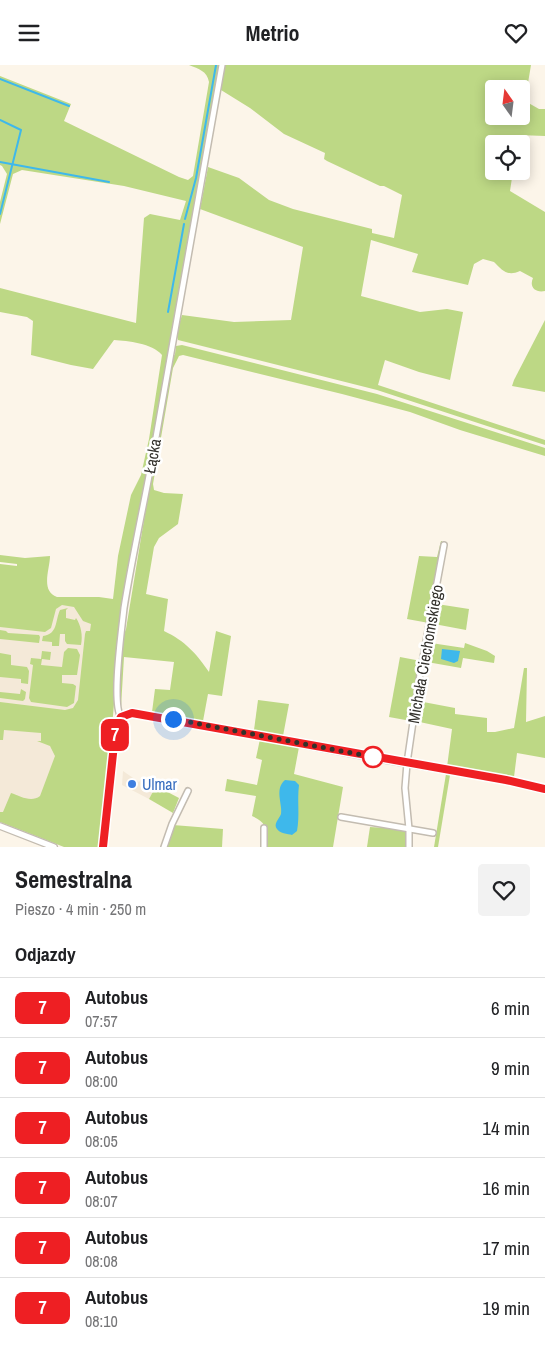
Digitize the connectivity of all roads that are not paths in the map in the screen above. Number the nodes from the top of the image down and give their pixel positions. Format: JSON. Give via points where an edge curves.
{"nodes":[{"id":1,"x":222,"y":65,"type":"edge"},
{"id":2,"x":444,"y":545,"type":"dead end"},
{"id":3,"x":121,"y":717,"type":"junction"},
{"id":4,"x":407,"y":763,"type":"junction"},
{"id":5,"x":545,"y":789,"type":"edge"},
{"id":6,"x":188,"y":791,"type":"dead end"},
{"id":7,"x":341,"y":817,"type":"dead end"},
{"id":8,"x":0,"y":826,"type":"edge"},
{"id":9,"x":264,"y":828,"type":"dead end"},
{"id":10,"x":409,"y":829,"type":"junction"},
{"id":11,"x":433,"y":833,"type":"dead end"},
{"id":12,"x":54,"y":847,"type":"edge"},
{"id":13,"x":104,"y":847,"type":"edge"},
{"id":14,"x":164,"y":847,"type":"edge"},
{"id":15,"x":264,"y":847,"type":"edge"},
{"id":16,"x":409,"y":847,"type":"edge"}],
"edges":[{"from":1,"to":3,"type":"street","name":"Łącka","via":[[129,577],[117,690]]},
{"from":2,"to":4,"type":"street","name":"Michała Ciechomskiego"},
{"from":3,"to":4,"type":"street","via":[[137,713]]},
{"from":3,"to":13,"type":"street","name":"Łącka","via":[[115,729]]},
{"from":4,"to":5,"type":"street"},
{"from":4,"to":10,"type":"street","name":"Michała Ciechomskiego","via":[[405,788]]},
{"from":6,"to":14,"type":"street"},
{"from":7,"to":10,"type":"street"},
{"from":8,"to":12,"type":"street"},
{"from":9,"to":15,"type":"street"},
{"from":10,"to":11,"type":"street"},
{"from":10,"to":16,"type":"street","name":"Michała Ciechomskiego"}]}
